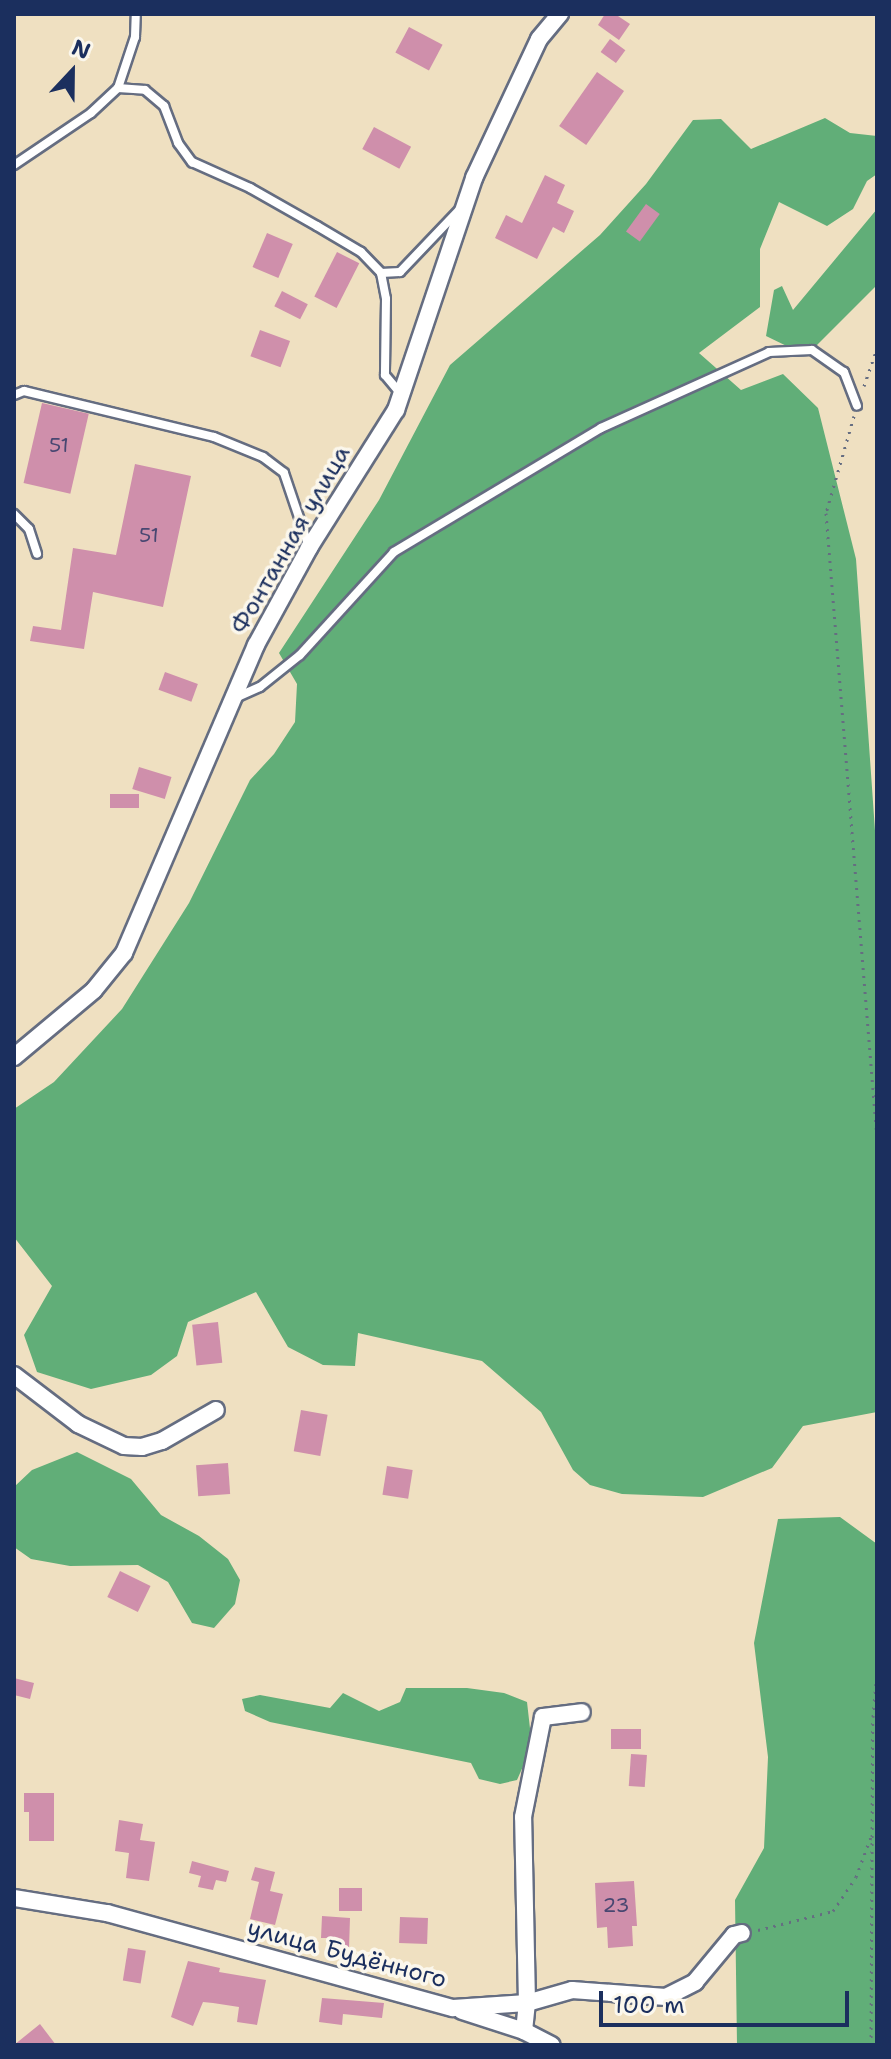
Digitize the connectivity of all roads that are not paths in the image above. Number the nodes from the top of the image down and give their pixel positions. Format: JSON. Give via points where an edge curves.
{"nodes":[{"id":1,"x":136,"y":14,"type":"edge"},
{"id":2,"x":560,"y":14,"type":"edge"},
{"id":3,"x":118,"y":88,"type":"junction"},
{"id":4,"x":14,"y":165,"type":"edge"},
{"id":5,"x":462,"y":207,"type":"junction"},
{"id":6,"x":381,"y":273,"type":"junction"},
{"id":7,"x":14,"y":393,"type":"edge"},
{"id":8,"x":401,"y":394,"type":"junction"},
{"id":9,"x":857,"y":406,"type":"road end"},
{"id":10,"x":14,"y":514,"type":"edge"},
{"id":11,"x":309,"y":548,"type":"junction"},
{"id":12,"x":37,"y":554,"type":"dead end"},
{"id":13,"x":234,"y":698,"type":"junction"},
{"id":14,"x":14,"y":1057,"type":"edge"},
{"id":15,"x":14,"y":1375,"type":"edge"},
{"id":16,"x":216,"y":1410,"type":"dead end"},
{"id":17,"x":582,"y":1712,"type":"dead end"},
{"id":18,"x":14,"y":1898,"type":"edge"},
{"id":19,"x":742,"y":1933,"type":"road end"},
{"id":20,"x":527,"y":2003,"type":"junction"},
{"id":21,"x":453,"y":2008,"type":"junction"},
{"id":22,"x":524,"y":2031,"type":"junction"},
{"id":23,"x":552,"y":2045,"type":"edge"}],
"edges":[{"from":1,"to":3,"type":"lane","via":[[135,37]]},
{"from":2,"to":5,"type":"street","name":"Фонтанная улица","via":[[539,39]]},
{"from":3,"to":4,"type":"lane","via":[[91,113]]},
{"from":3,"to":6,"type":"lane","via":[[145,90],[164,106],[178,143],[192,162],[250,188],[361,252]]},
{"from":5,"to":6,"type":"lane","via":[[400,272]]},
{"from":5,"to":8,"type":"street","name":"Фонтанная улица"},
{"from":6,"to":8,"type":"lane","via":[[385,375]]},
{"from":7,"to":11,"type":"lane","via":[[24,391],[214,437],[263,457],[284,473]]},
{"from":8,"to":11,"type":"street","name":"Фонтанная улица"},
{"from":9,"to":13,"type":"lane","via":[[844,372],[812,350],[769,352],[601,428],[394,552],[300,655],[260,687]]},
{"from":10,"to":12,"type":"lane","via":[[29,529]]},
{"from":11,"to":13,"type":"street","name":"Фонтанная улица","via":[[256,645]]},
{"from":13,"to":14,"type":"street","name":"Фонтанная улица","via":[[124,953],[94,990]]},
{"from":15,"to":16,"type":"street","via":[[78,1424],[124,1446],[162,1441]]},
{"from":17,"to":20,"type":"street","via":[[543,1717],[523,1817]]},
{"from":18,"to":21,"type":"street","name":"улица Будённого","via":[[107,1913]]},
{"from":19,"to":20,"type":"street","name":"улица Будённого","via":[[734,1935],[695,1982],[666,1997],[572,1990]]},
{"from":20,"to":21,"type":"street","name":"улица Будённого"},
{"from":20,"to":22,"type":"street"},
{"from":21,"to":22,"type":"street"},
{"from":22,"to":23,"type":"street"}]}
